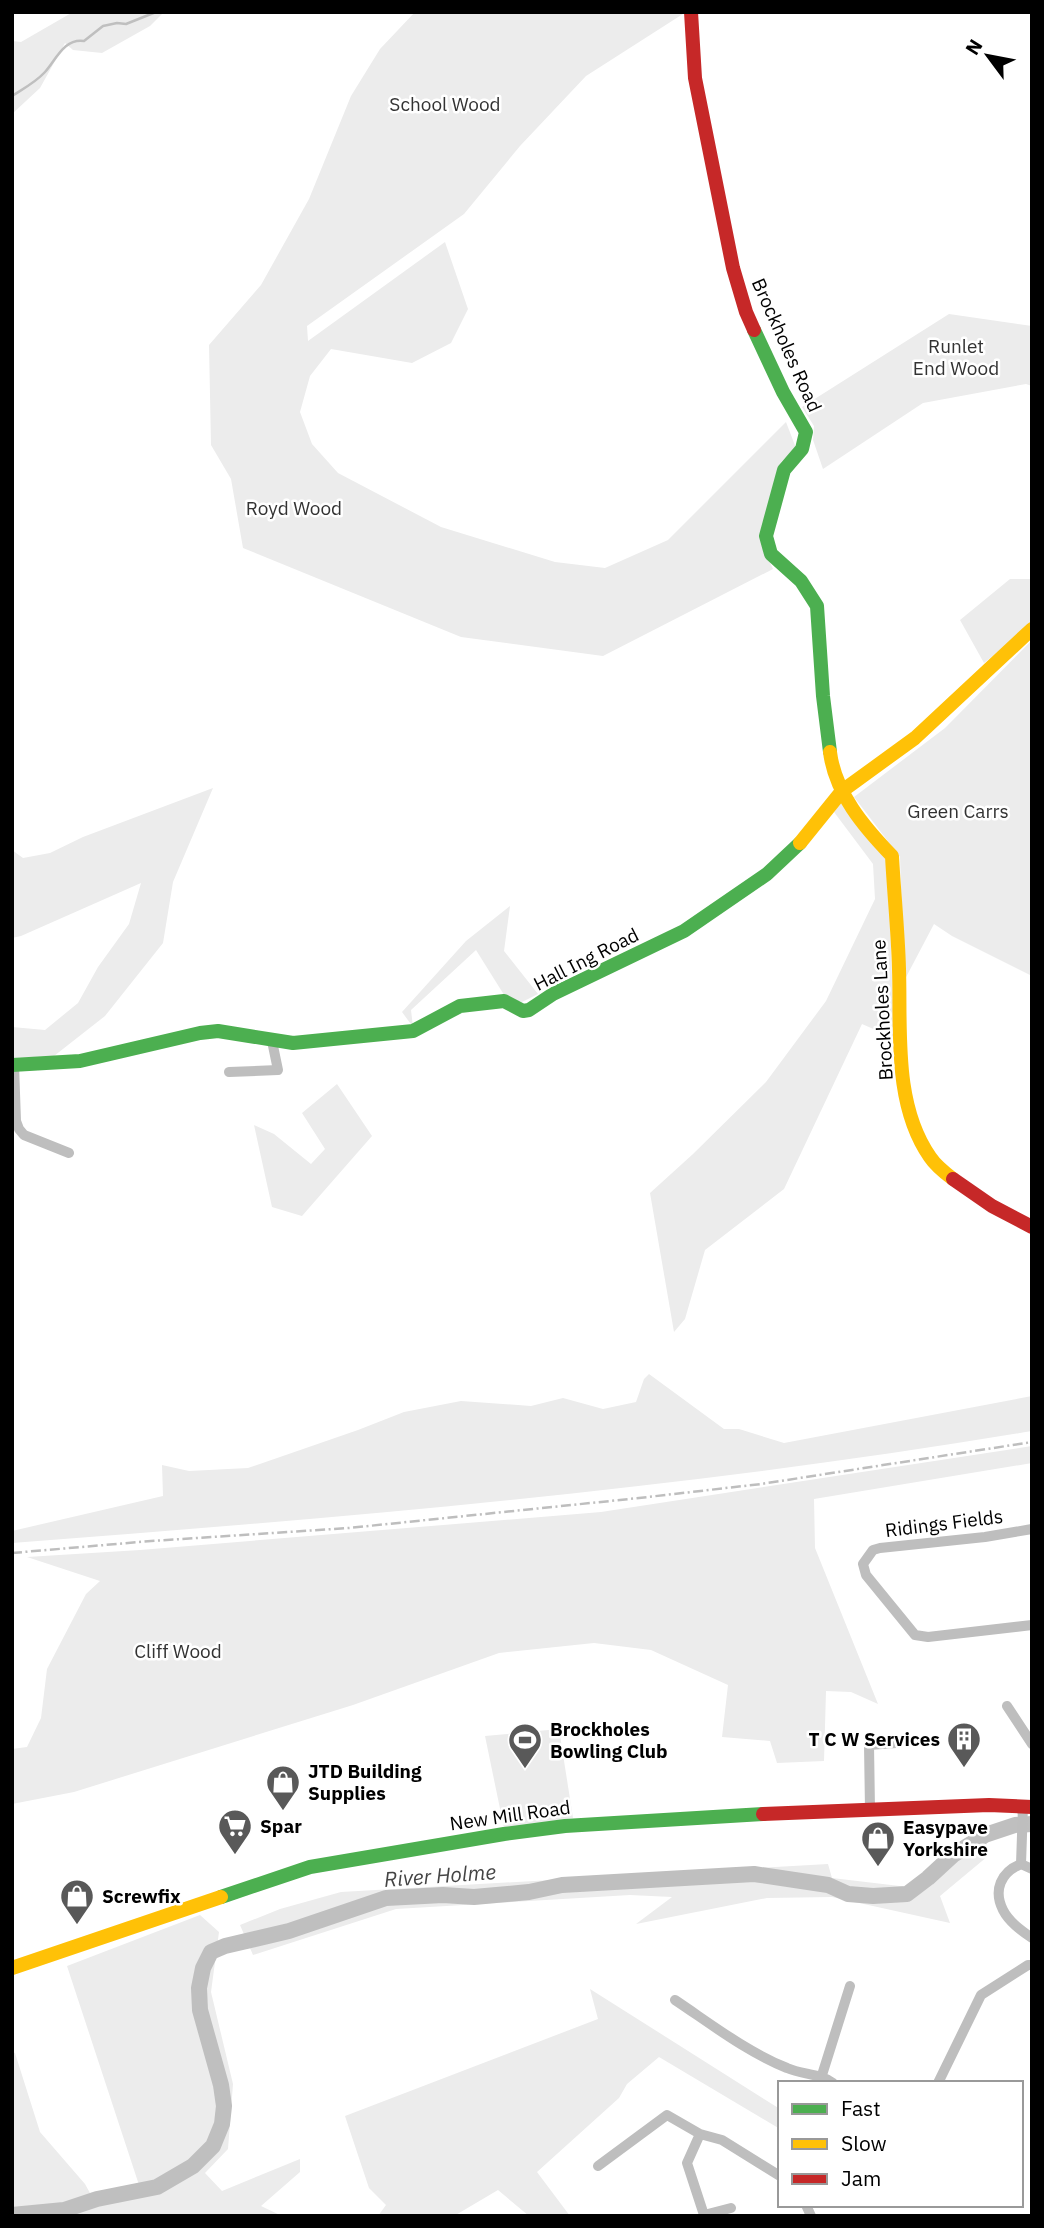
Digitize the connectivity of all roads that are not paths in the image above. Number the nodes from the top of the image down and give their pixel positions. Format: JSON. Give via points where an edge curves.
{"nodes":[{"id":1,"x":691,"y":12,"type":"edge"},
{"id":2,"x":1032,"y":629,"type":"edge"},
{"id":3,"x":842,"y":791,"type":"junction"},
{"id":4,"x":272,"y":1041,"type":"junction"},
{"id":5,"x":13,"y":1065,"type":"edge"},
{"id":6,"x":229,"y":1072,"type":"dead end"},
{"id":7,"x":69,"y":1153,"type":"dead end"},
{"id":8,"x":1032,"y":1227,"type":"edge"},
{"id":9,"x":1032,"y":1529,"type":"edge"},
{"id":10,"x":1032,"y":1625,"type":"edge"},
{"id":11,"x":1007,"y":1706,"type":"dead end"},
{"id":12,"x":896,"y":1743,"type":"dead end"},
{"id":13,"x":1032,"y":1744,"type":"edge"},
{"id":14,"x":870,"y":1808,"type":"junction"},
{"id":15,"x":1026,"y":1809,"type":"edge"},
{"id":16,"x":1021,"y":1864,"type":"junction"},
{"id":17,"x":1032,"y":1869,"type":"edge"},
{"id":18,"x":1032,"y":1938,"type":"edge"},
{"id":19,"x":1032,"y":1965,"type":"edge"},
{"id":20,"x":12,"y":1968,"type":"edge"},
{"id":21,"x":850,"y":1986,"type":"dead end"},
{"id":22,"x":676,"y":2000,"type":"dead end"},
{"id":23,"x":822,"y":2076,"type":"junction"},
{"id":24,"x":831,"y":2081,"type":"edge"},
{"id":25,"x":939,"y":2081,"type":"edge"},
{"id":26,"x":700,"y":2134,"type":"junction"},
{"id":27,"x":598,"y":2166,"type":"dead end"},
{"id":28,"x":778,"y":2175,"type":"edge"},
{"id":29,"x":731,"y":2208,"type":"dead end"}],
"edges":[{"from":1,"to":3,"type":"street","name":"Brockholes Road","via":[[697,90],[733,268],[746,312],[806,432],[802,449],[785,470],[766,539],[771,554],[802,581],[817,606],[832,770]]},
{"from":2,"to":3,"type":"street","name":"Hall Ing Road","via":[[915,738]]},
{"from":3,"to":4,"type":"street","name":"Hall Ing Road","via":[[794,851],[767,874],[684,931],[529,1010],[504,1001],[460,1006],[413,1031]]},
{"from":3,"to":8,"type":"street","name":"Brockholes Lane","via":[[863,827],[892,856],[903,1077],[916,1132],[931,1158],[948,1174],[1002,1213]]},
{"from":4,"to":5,"type":"street","name":"Hall Ing Road","via":[[218,1031],[80,1061]]},
{"from":4,"to":6,"type":"street","via":[[278,1070]]},
{"from":5,"to":7,"type":"street","via":[[19,1129]]},
{"from":9,"to":10,"type":"street","name":"Ridings Fields","via":[[880,1548],[863,1564],[915,1635]]},
{"from":11,"to":13,"type":"street"},
{"from":12,"to":14,"type":"street","via":[[869,1745]]},
{"from":14,"to":15,"type":"street","name":"New Mill Road","via":[[989,1805]]},
{"from":14,"to":20,"type":"street","name":"New Mill Road","via":[[565,1826],[334,1862]]},
{"from":15,"to":16,"type":"street"},
{"from":16,"to":17,"type":"street"},
{"from":16,"to":18,"type":"street","via":[[1003,1876],[1000,1899],[1003,1911]]},
{"from":19,"to":25,"type":"street","via":[[981,1995]]},
{"from":21,"to":23,"type":"street"},
{"from":22,"to":23,"type":"street","via":[[752,2051],[790,2069]]},
{"from":23,"to":24,"type":"street"},
{"from":26,"to":27,"type":"street","via":[[667,2115]]},
{"from":26,"to":28,"type":"street","via":[[722,2140]]},
{"from":26,"to":29,"type":"street","via":[[687,2163],[704,2215]]}]}
